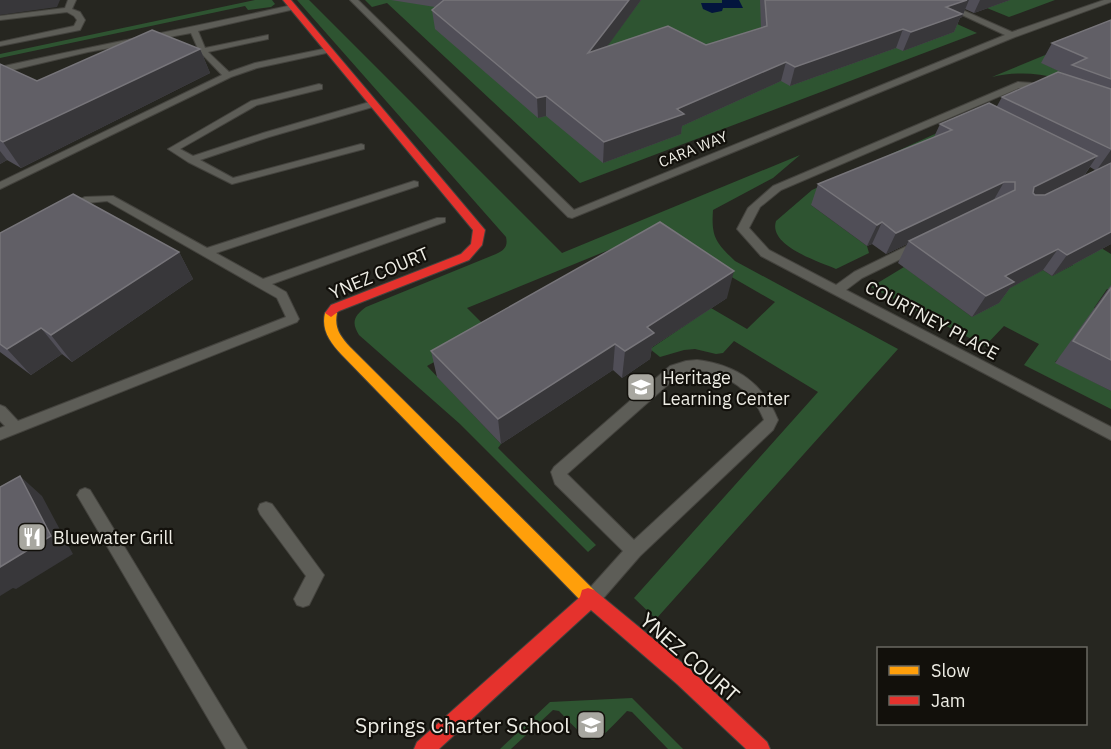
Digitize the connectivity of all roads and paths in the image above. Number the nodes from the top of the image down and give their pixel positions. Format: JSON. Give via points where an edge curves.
{"nodes":[{"id":1,"x":72,"y":0,"type":"edge"},
{"id":2,"x":354,"y":0,"type":"edge"},
{"id":3,"x":934,"y":0,"type":"edge"},
{"id":4,"x":1111,"y":0,"type":"edge"},
{"id":5,"x":289,"y":3,"type":"edge"},
{"id":6,"x":68,"y":10,"type":"junction"},
{"id":7,"x":0,"y":18,"type":"edge"},
{"id":8,"x":194,"y":30,"type":"junction"},
{"id":9,"x":1012,"y":35,"type":"junction"},
{"id":10,"x":265,"y":37,"type":"dead end"},
{"id":11,"x":0,"y":44,"type":"edge"},
{"id":12,"x":328,"y":50,"type":"junction"},
{"id":13,"x":204,"y":51,"type":"junction"},
{"id":14,"x":0,"y":70,"type":"edge"},
{"id":15,"x":228,"y":75,"type":"junction"},
{"id":16,"x":319,"y":87,"type":"dead end"},
{"id":17,"x":1054,"y":88,"type":"edge"},
{"id":18,"x":373,"y":104,"type":"junction"},
{"id":19,"x":361,"y":147,"type":"dead end"},
{"id":20,"x":192,"y":160,"type":"junction"},
{"id":21,"x":414,"y":184,"type":"dead end"},
{"id":22,"x":0,"y":186,"type":"edge"},
{"id":23,"x":57,"y":215,"type":"edge"},
{"id":24,"x":441,"y":220,"type":"dead end"},
{"id":25,"x":933,"y":239,"type":"edge"},
{"id":26,"x":206,"y":252,"type":"junction"},
{"id":27,"x":261,"y":284,"type":"junction"},
{"id":28,"x":837,"y":291,"type":"junction"},
{"id":29,"x":0,"y":411,"type":"edge"},
{"id":30,"x":15,"y":428,"type":"junction"},
{"id":31,"x":0,"y":434,"type":"edge"},
{"id":32,"x":1111,"y":434,"type":"edge"},
{"id":33,"x":85,"y":495,"type":"dead end"},
{"id":34,"x":266,"y":508,"type":"dead end"},
{"id":35,"x":634,"y":551,"type":"junction"},
{"id":36,"x":303,"y":599,"type":"dead end"},
{"id":37,"x":591,"y":599,"type":"junction"},
{"id":38,"x":237,"y":749,"type":"edge"},
{"id":39,"x":424,"y":749,"type":"edge"},
{"id":40,"x":760,"y":749,"type":"edge"}],
"edges":[{"from":1,"to":6,"type":"lane"},
{"from":2,"to":9,"type":"lane","name":"CARA WAY","via":[[572,215]]},
{"from":3,"to":9,"type":"lane"},
{"from":4,"to":9,"type":"lane","name":"CARA WAY"},
{"from":5,"to":8,"type":"lane"},
{"from":5,"to":12,"type":"street","name":"YNEZ COURT"},
{"from":6,"to":7,"type":"lane"},
{"from":6,"to":11,"type":"lane","via":[[81,20],[77,28]]},
{"from":8,"to":13,"type":"lane"},
{"from":8,"to":14,"type":"lane"},
{"from":10,"to":13,"type":"lane"},
{"from":12,"to":15,"type":"lane"},
{"from":12,"to":18,"type":"street","name":"YNEZ COURT"},
{"from":13,"to":15,"type":"lane"},
{"from":15,"to":22,"type":"lane"},
{"from":16,"to":20,"type":"lane","via":[[254,103],[173,149]]},
{"from":17,"to":28,"type":"lane","name":"COURTNEY PLACE","via":[[1018,85],[967,112],[777,188],[756,203],[744,229],[765,253]]},
{"from":18,"to":20,"type":"lane"},
{"from":18,"to":37,"type":"street","name":"YNEZ COURT","via":[[471,219],[480,238],[477,247],[465,257],[335,308],[328,323],[332,334]]},
{"from":19,"to":20,"type":"lane","via":[[232,182]]},
{"from":21,"to":26,"type":"lane"},
{"from":23,"to":26,"type":"lane","via":[[85,200],[109,198]]},
{"from":24,"to":27,"type":"lane"},
{"from":25,"to":28,"type":"lane","via":[[858,275]]},
{"from":26,"to":27,"type":"lane"},
{"from":27,"to":30,"type":"lane","via":[[282,295],[293,319]]},
{"from":28,"to":32,"type":"lane","name":"COURTNEY PLACE"},
{"from":29,"to":30,"type":"lane"},
{"from":30,"to":31,"type":"lane"},
{"from":33,"to":38,"type":"lane"},
{"from":34,"to":36,"type":"lane","via":[[316,575]]},
{"from":35,"to":35,"type":"lane","via":[[560,480],[559,472],[675,370],[704,364],[754,390],[764,402],[771,420],[768,426]]},
{"from":35,"to":37,"type":"lane"},
{"from":37,"to":39,"type":"street"},
{"from":37,"to":40,"type":"street","name":"YNEZ COURT","via":[[684,677]]}]}
